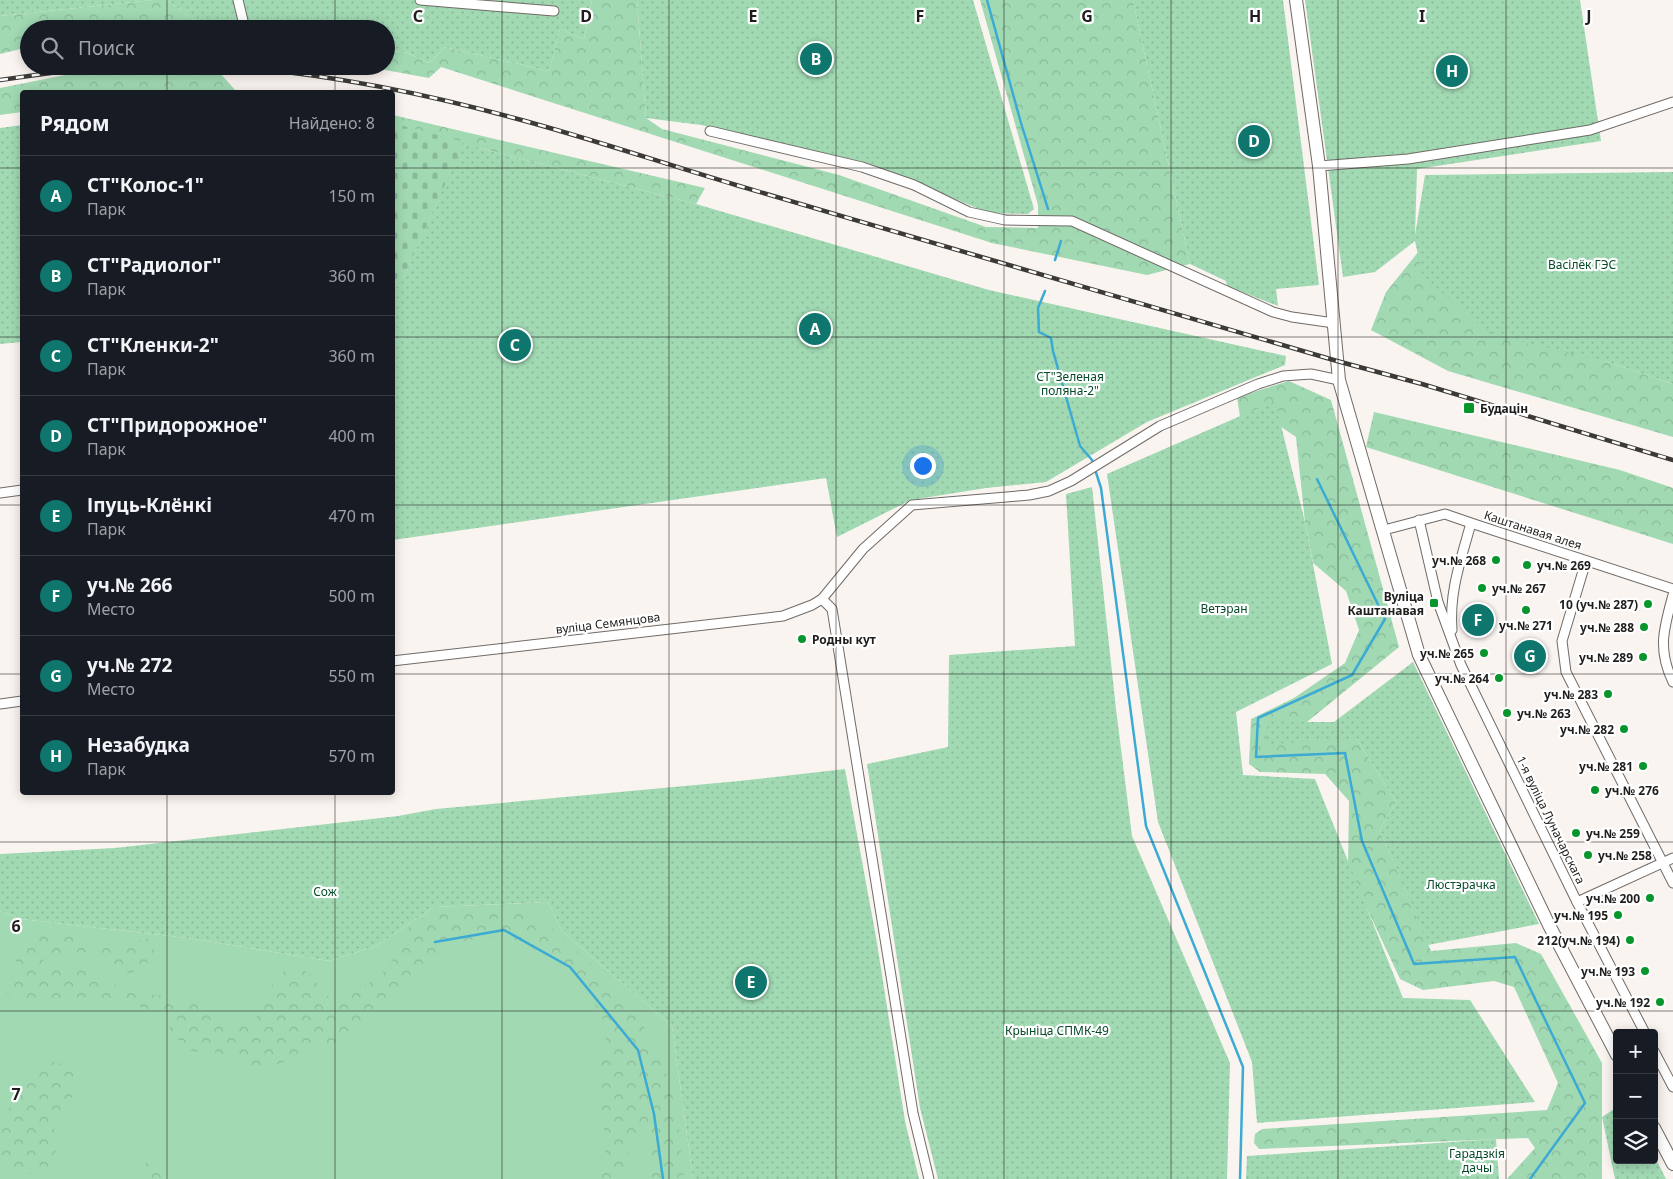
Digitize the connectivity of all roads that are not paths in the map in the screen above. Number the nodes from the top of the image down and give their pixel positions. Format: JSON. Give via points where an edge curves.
{"nodes":[{"id":1,"x":238,"y":0,"type":"edge"},
{"id":2,"x":420,"y":0,"type":"edge"},
{"id":3,"x":1296,"y":0,"type":"edge"},
{"id":4,"x":554,"y":11,"type":"dead end"},
{"id":5,"x":243,"y":20,"type":"edge"},
{"id":6,"x":1673,"y":102,"type":"edge"},
{"id":7,"x":710,"y":131,"type":"dead end"},
{"id":8,"x":1318,"y":166,"type":"junction"},
{"id":9,"x":1334,"y":323,"type":"junction"},
{"id":10,"x":1339,"y":380,"type":"junction"},
{"id":11,"x":20,"y":490,"type":"edge"},
{"id":12,"x":0,"y":493,"type":"edge"},
{"id":13,"x":1419,"y":520,"type":"junction"},
{"id":14,"x":1471,"y":523,"type":"junction"},
{"id":15,"x":1384,"y":530,"type":"junction"},
{"id":16,"x":1586,"y":561,"type":"junction"},
{"id":17,"x":1673,"y":589,"type":"edge"},
{"id":18,"x":1673,"y":595,"type":"edge"},
{"id":19,"x":822,"y":599,"type":"junction"},
{"id":20,"x":1454,"y":643,"type":"junction"},
{"id":21,"x":395,"y":661,"type":"edge"},
{"id":22,"x":1673,"y":682,"type":"edge"},
{"id":23,"x":20,"y":701,"type":"edge"},
{"id":24,"x":0,"y":704,"type":"edge"},
{"id":25,"x":1673,"y":858,"type":"edge"},
{"id":26,"x":1663,"y":863,"type":"junction"},
{"id":27,"x":1673,"y":883,"type":"edge"},
{"id":28,"x":1577,"y":902,"type":"junction"},
{"id":29,"x":1643,"y":1029,"type":"edge"},
{"id":30,"x":1613,"y":1047,"type":"edge"},
{"id":31,"x":1658,"y":1058,"type":"edge"},
{"id":32,"x":1673,"y":1086,"type":"edge"},
{"id":33,"x":1658,"y":1136,"type":"edge"},
{"id":34,"x":1673,"y":1164,"type":"edge"},
{"id":35,"x":929,"y":1179,"type":"edge"}],
"edges":[{"from":1,"to":5,"type":"street"},
{"from":2,"to":4,"type":"street"},
{"from":3,"to":8,"type":"street"},
{"from":6,"to":8,"type":"street","via":[[1590,130],[1408,159]]},
{"from":7,"to":9,"type":"street","via":[[862,167],[914,185],[969,212],[1005,220],[1072,221],[1273,312],[1292,318]]},
{"from":8,"to":9,"type":"street"},
{"from":9,"to":10,"type":"street"},
{"from":10,"to":15,"type":"street"},
{"from":10,"to":19,"type":"street","name":"вуліца Семянцова","via":[[1311,374],[1283,376],[1258,384],[1160,426],[1049,491],[912,505],[863,549]]},
{"from":11,"to":12,"type":"street"},
{"from":13,"to":14,"type":"street","name":"Каштанавая алея","via":[[1445,514]]},
{"from":13,"to":15,"type":"street","name":"Каштанавая алея"},
{"from":13,"to":20,"type":"street","via":[[1438,602]]},
{"from":14,"to":16,"type":"street","name":"Каштанавая алея"},
{"from":14,"to":20,"type":"street","via":[[1452,591]]},
{"from":15,"to":30,"type":"street","via":[[1419,655]]},
{"from":16,"to":17,"type":"street","name":"Каштанавая алея"},
{"from":16,"to":26,"type":"street","via":[[1562,641],[1566,672]]},
{"from":18,"to":22,"type":"street","via":[[1662,637],[1666,668]]},
{"from":19,"to":21,"type":"street","name":"вуліца Семянцова","via":[[783,616]]},
{"from":19,"to":35,"type":"street","via":[[832,609],[913,1113]]},
{"from":20,"to":28,"type":"street","name":"1-я вуліца Луначарскага","via":[[1461,665]]},
{"from":23,"to":24,"type":"street"},
{"from":25,"to":26,"type":"street"},
{"from":26,"to":27,"type":"street"},
{"from":26,"to":28,"type":"street"},
{"from":28,"to":29,"type":"street","name":"1-я вуліца Луначарскага"},
{"from":31,"to":32,"type":"street"},
{"from":33,"to":34,"type":"street"}]}
